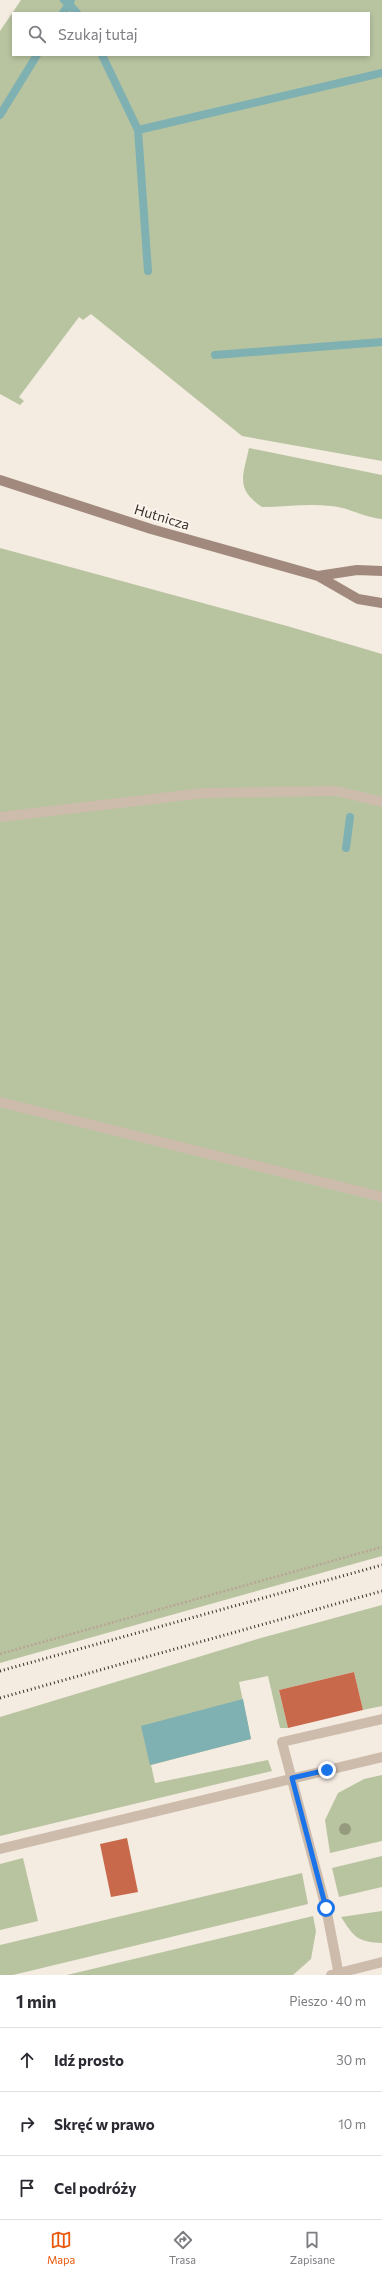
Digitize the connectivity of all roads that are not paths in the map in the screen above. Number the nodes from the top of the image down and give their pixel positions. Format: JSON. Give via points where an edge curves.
{"nodes":[{"id":1,"x":0,"y":480,"type":"edge"},
{"id":2,"x":382,"y":571,"type":"edge"},
{"id":3,"x":318,"y":576,"type":"junction"},
{"id":4,"x":382,"y":603,"type":"edge"},
{"id":5,"x":382,"y":802,"type":"edge"},
{"id":6,"x":0,"y":817,"type":"edge"},
{"id":7,"x":0,"y":1102,"type":"edge"},
{"id":8,"x":382,"y":1197,"type":"edge"},
{"id":9,"x":382,"y":1719,"type":"edge"},
{"id":10,"x":382,"y":1757,"type":"edge"},
{"id":11,"x":292,"y":1778,"type":"junction"},
{"id":12,"x":0,"y":1849,"type":"edge"},
{"id":13,"x":382,"y":1962,"type":"edge"},
{"id":14,"x":336,"y":1974,"type":"edge"}],
"edges":[{"from":1,"to":3,"type":"main road","name":"Hutnicza","via":[[151,529]]},
{"from":2,"to":3,"type":"main road","name":"Hutnicza","via":[[357,570]]},
{"from":3,"to":4,"type":"main road","name":"Hutnicza","via":[[358,599]]},
{"from":5,"to":6,"type":"lane","via":[[336,791],[204,793]]},
{"from":7,"to":8,"type":"lane"},
{"from":9,"to":11,"type":"lane","via":[[282,1742]]},
{"from":10,"to":11,"type":"lane"},
{"from":11,"to":12,"type":"lane"},
{"from":11,"to":14,"type":"lane","via":[[326,1908]]},
{"from":13,"to":14,"type":"lane"}]}
